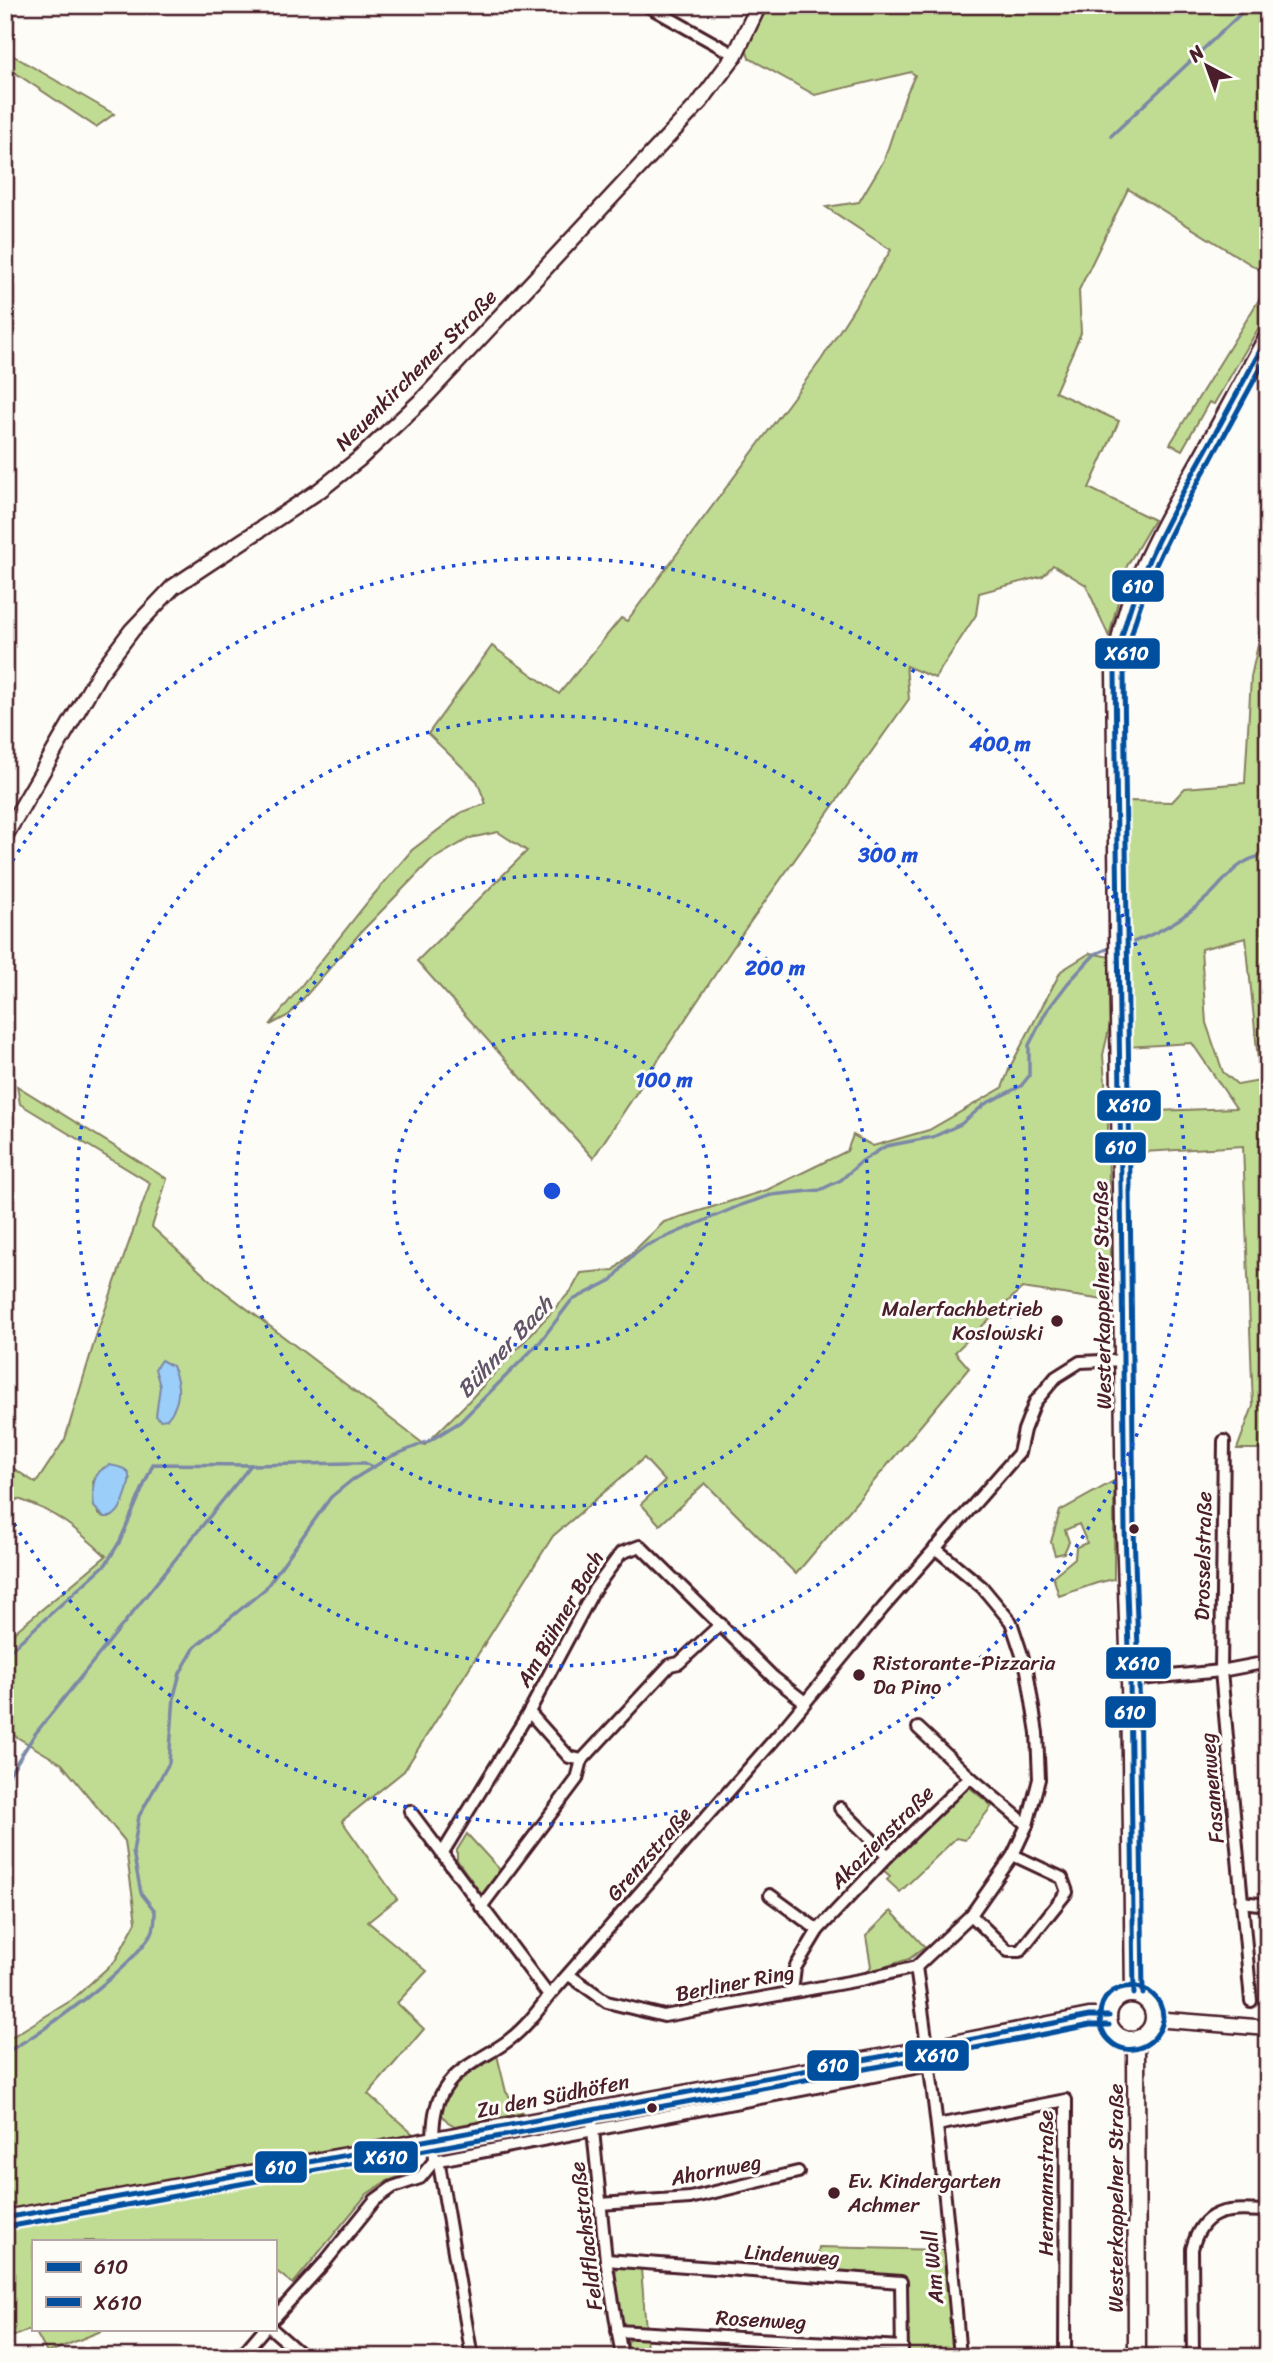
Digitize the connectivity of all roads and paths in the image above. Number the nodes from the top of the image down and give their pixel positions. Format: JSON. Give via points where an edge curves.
{"nodes":[{"id":1,"x":646,"y":5,"type":"edge"},
{"id":2,"x":759,"y":5,"type":"edge"},
{"id":3,"x":735,"y":55,"type":"junction"},
{"id":4,"x":1268,"y":336,"type":"edge"},
{"id":5,"x":5,"y":835,"type":"edge"},
{"id":6,"x":1125,"y":1360,"type":"junction"},
{"id":7,"x":1224,"y":1441,"type":"dead end"},
{"id":8,"x":935,"y":1549,"type":"junction"},
{"id":9,"x":721,"y":1624,"type":"junction"},
{"id":10,"x":1268,"y":1662,"type":"edge"},
{"id":11,"x":1221,"y":1671,"type":"junction"},
{"id":12,"x":1130,"y":1680,"type":"junction"},
{"id":13,"x":805,"y":1702,"type":"junction"},
{"id":14,"x":529,"y":1712,"type":"junction"},
{"id":15,"x":918,"y":1728,"type":"dead end"},
{"id":16,"x":582,"y":1760,"type":"junction"},
{"id":17,"x":970,"y":1777,"type":"junction"},
{"id":18,"x":840,"y":1808,"type":"dead end"},
{"id":19,"x":410,"y":1811,"type":"dead end"},
{"id":20,"x":1027,"y":1825,"type":"junction"},
{"id":21,"x":442,"y":1854,"type":"junction"},
{"id":22,"x":1013,"y":1855,"type":"junction"},
{"id":23,"x":888,"y":1856,"type":"junction"},
{"id":24,"x":770,"y":1895,"type":"dead end"},
{"id":25,"x":1241,"y":1902,"type":"junction"},
{"id":26,"x":1268,"y":1905,"type":"edge"},
{"id":27,"x":481,"y":1907,"type":"junction"},
{"id":28,"x":971,"y":1915,"type":"junction"},
{"id":29,"x":818,"y":1930,"type":"junction"},
{"id":30,"x":916,"y":1967,"type":"junction"},
{"id":31,"x":569,"y":1975,"type":"junction"},
{"id":32,"x":792,"y":1991,"type":"junction"},
{"id":33,"x":1134,"y":1994,"type":"junction"},
{"id":34,"x":549,"y":1996,"type":"junction"},
{"id":35,"x":1251,"y":2001,"type":"dead end"},
{"id":36,"x":1108,"y":2015,"type":"junction"},
{"id":37,"x":1154,"y":2019,"type":"junction"},
{"id":38,"x":1268,"y":2028,"type":"edge"},
{"id":39,"x":1136,"y":2040,"type":"junction"},
{"id":40,"x":928,"y":2048,"type":"junction"},
{"id":41,"x":930,"y":2065,"type":"junction"},
{"id":42,"x":591,"y":2110,"type":"junction"},
{"id":43,"x":937,"y":2125,"type":"junction"},
{"id":44,"x":593,"y":2130,"type":"junction"},
{"id":45,"x":433,"y":2140,"type":"junction"},
{"id":46,"x":434,"y":2161,"type":"junction"},
{"id":47,"x":799,"y":2172,"type":"dead end"},
{"id":48,"x":600,"y":2204,"type":"junction"},
{"id":49,"x":1268,"y":2211,"type":"edge"},
{"id":50,"x":5,"y":2218,"type":"edge"},
{"id":51,"x":606,"y":2260,"type":"junction"},
{"id":52,"x":276,"y":2316,"type":"edge"},
{"id":53,"x":263,"y":2330,"type":"edge"},
{"id":54,"x":273,"y":2330,"type":"edge"},
{"id":55,"x":617,"y":2331,"type":"junction"},
{"id":56,"x":902,"y":2352,"type":"edge"},
{"id":57,"x":240,"y":2357,"type":"edge"},
{"id":58,"x":304,"y":2357,"type":"edge"},
{"id":59,"x":472,"y":2357,"type":"edge"},
{"id":60,"x":622,"y":2357,"type":"edge"},
{"id":61,"x":960,"y":2357,"type":"edge"},
{"id":62,"x":1065,"y":2357,"type":"edge"},
{"id":63,"x":1137,"y":2357,"type":"edge"},
{"id":64,"x":1193,"y":2357,"type":"edge"}],
"edges":[{"from":1,"to":3,"type":"street"},
{"from":2,"to":3,"type":"street","name":"Neuenkirchener Straße"},
{"from":3,"to":5,"type":"street","name":"Neuenkirchener Straße","via":[[700,102],[424,398],[320,490],[173,587],[132,630],[99,674]]},
{"from":4,"to":6,"type":"main road","name":"Westerkappelner Straße","via":[[1149,555],[1129,603],[1115,671]]},
{"from":6,"to":8,"type":"street","name":"Grenzstraße","via":[[1080,1362],[1056,1377],[1035,1402],[1019,1453]]},
{"from":6,"to":12,"type":"main road","name":"Westerkappelner Straße"},
{"from":7,"to":11,"type":"street","name":"Drosselstraße"},
{"from":8,"to":13,"type":"street","name":"Grenzstraße"},
{"from":8,"to":20,"type":"street","via":[[982,1587],[1010,1622],[1027,1670],[1039,1779]]},
{"from":9,"to":13,"type":"street","name":"Am Bühner Bach"},
{"from":9,"to":14,"type":"street","name":"Am Bühner Bach","via":[[640,1546],[621,1553],[594,1590]]},
{"from":9,"to":16,"type":"street","via":[[679,1663],[670,1665]]},
{"from":10,"to":11,"type":"street"},
{"from":11,"to":12,"type":"street"},
{"from":11,"to":25,"type":"street","name":"Fasanenweg"},
{"from":12,"to":33,"type":"main road","name":"Westerkappelner Straße"},
{"from":13,"to":31,"type":"street","name":"Grenzstraße"},
{"from":14,"to":16,"type":"street","name":"Am Bühner Bach","via":[[569,1757]]},
{"from":14,"to":21,"type":"street","name":"Am Bühner Bach"},
{"from":15,"to":17,"type":"street"},
{"from":16,"to":27,"type":"street","via":[[578,1779]]},
{"from":17,"to":20,"type":"street"},
{"from":17,"to":23,"type":"street","name":"Akazienstraße"},
{"from":18,"to":23,"type":"street"},
{"from":19,"to":21,"type":"street"},
{"from":20,"to":22,"type":"street"},
{"from":21,"to":27,"type":"street"},
{"from":22,"to":28,"type":"street"},
{"from":22,"to":28,"type":"street","via":[[1062,1878],[1067,1892],[1020,1951],[1008,1951]]},
{"from":23,"to":29,"type":"street","name":"Akazienstraße"},
{"from":24,"to":29,"type":"street"},
{"from":25,"to":26,"type":"street"},
{"from":25,"to":35,"type":"street","name":"Fasanenweg"},
{"from":27,"to":34,"type":"street"},
{"from":28,"to":30,"type":"street"},
{"from":29,"to":32,"type":"street","name":"Akazienstraße","via":[[795,1968]]},
{"from":30,"to":32,"type":"street","name":"Berliner Ring"},
{"from":30,"to":40,"type":"street"},
{"from":31,"to":32,"type":"street","name":"Berliner Ring","via":[[607,2002],[664,2016]]},
{"from":31,"to":34,"type":"street","name":"Grenzstraße"},
{"from":33,"to":36,"type":"main road","via":[[1120,1997]]},
{"from":33,"to":37,"type":"main road","via":[[1147,2000]]},
{"from":34,"to":45,"type":"street","name":"Grenzstraße","via":[[510,2040],[446,2084],[436,2104]]},
{"from":36,"to":39,"type":"main road","via":[[1116,2035]]},
{"from":36,"to":40,"type":"street","name":"Zu den Südhöfen"},
{"from":37,"to":38,"type":"street"},
{"from":37,"to":39,"type":"main road","via":[[1149,2032]]},
{"from":39,"to":63,"type":"main road","name":"Westerkappelner Straße"},
{"from":40,"to":41,"type":"street","name":"Am Wall"},
{"from":40,"to":42,"type":"street","name":"Zu den Südhöfen"},
{"from":41,"to":43,"type":"street","name":"Am Wall"},
{"from":41,"to":44,"type":"street"},
{"from":42,"to":44,"type":"street","name":"Feldflachstraße"},
{"from":42,"to":45,"type":"street","name":"Zu den Südhöfen"},
{"from":43,"to":61,"type":"street","name":"Am Wall"},
{"from":43,"to":62,"type":"street","name":"Hermannstraße","via":[[1066,2100]]},
{"from":44,"to":46,"type":"street"},
{"from":44,"to":48,"type":"street","name":"Feldflachstraße"},
{"from":45,"to":46,"type":"street","name":"Grenzstraße"},
{"from":45,"to":50,"type":"street","name":"Zu den Südhöfen"},
{"from":46,"to":52,"type":"street","via":[[420,2178],[393,2187],[375,2200]]},
{"from":46,"to":59,"type":"street","name":"Grenzstraße","via":[[439,2164]]},
{"from":47,"to":48,"type":"street","name":"Ahornweg","via":[[690,2198]]},
{"from":48,"to":51,"type":"street","name":"Feldflachstraße"},
{"from":49,"to":64,"type":"street","via":[[1216,2213],[1196,2235],[1192,2249]]},
{"from":51,"to":55,"type":"street","name":"Feldflachstraße"},
{"from":51,"to":56,"type":"street","name":"Lindenweg","via":[[901,2282]]},
{"from":53,"to":57,"type":"street"},
{"from":54,"to":58,"type":"street"},
{"from":55,"to":56,"type":"street","name":"Rosenweg"},
{"from":55,"to":60,"type":"street","name":"Feldflachstraße"}]}
